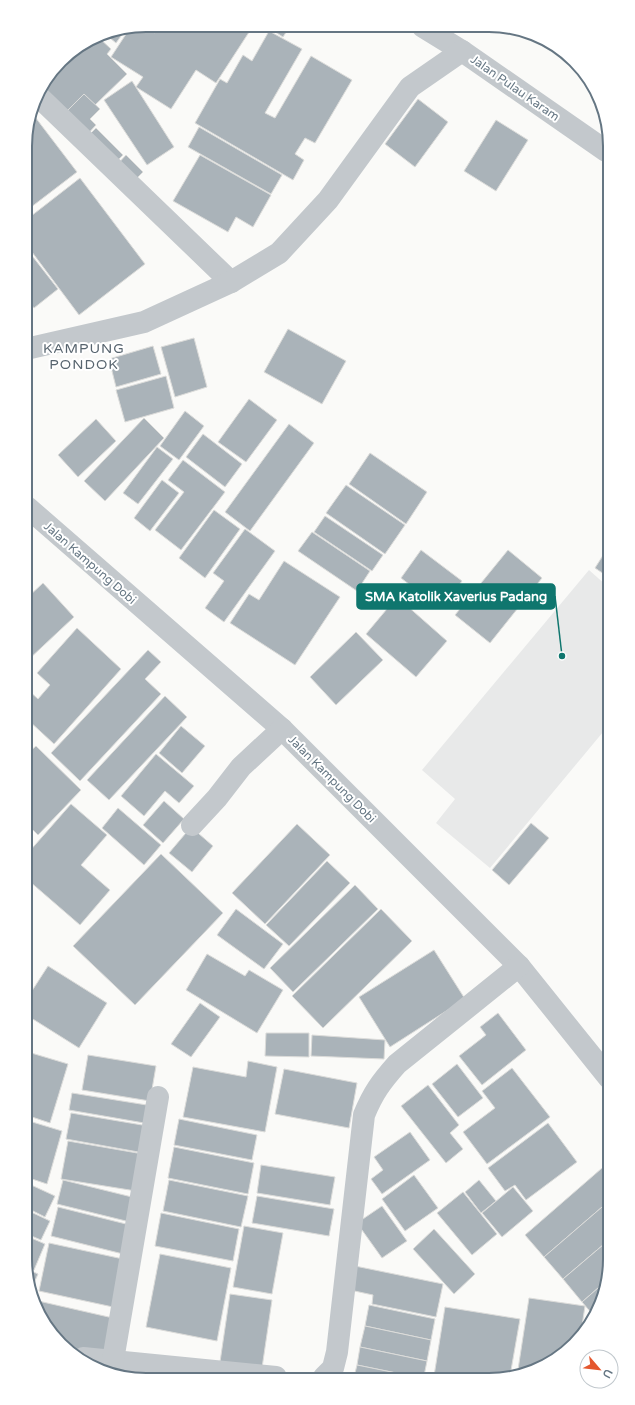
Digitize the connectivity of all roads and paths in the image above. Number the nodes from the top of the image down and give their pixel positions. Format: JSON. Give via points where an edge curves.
{"nodes":[{"id":1,"x":431,"y":32,"type":"edge"},
{"id":2,"x":462,"y":51,"type":"junction"},
{"id":3,"x":42,"y":100,"type":"edge"},
{"id":4,"x":603,"y":149,"type":"edge"},
{"id":5,"x":232,"y":282,"type":"junction"},
{"id":6,"x":32,"y":348,"type":"edge"},
{"id":7,"x":32,"y":513,"type":"edge"},
{"id":8,"x":282,"y":729,"type":"junction"},
{"id":9,"x":192,"y":825,"type":"dead end"},
{"id":10,"x":519,"y":966,"type":"junction"},
{"id":11,"x":603,"y":1071,"type":"edge"},
{"id":12,"x":158,"y":1097,"type":"dead end"},
{"id":13,"x":91,"y":1359,"type":"edge"},
{"id":14,"x":113,"y":1360,"type":"junction"},
{"id":15,"x":238,"y":1373,"type":"edge"},
{"id":16,"x":330,"y":1373,"type":"edge"}],
"edges":[{"from":1,"to":2,"type":"street","name":"Jalan Pulau Karam"},
{"from":2,"to":4,"type":"street","name":"Jalan Pulau Karam"},
{"from":2,"to":5,"type":"street","via":[[410,87],[328,200],[279,253]]},
{"from":3,"to":5,"type":"street"},
{"from":5,"to":6,"type":"street","via":[[144,322]]},
{"from":7,"to":8,"type":"street","name":"Jalan Kampung Dobi"},
{"from":8,"to":9,"type":"street","via":[[241,766]]},
{"from":8,"to":10,"type":"street","name":"Jalan Kampung Dobi"},
{"from":10,"to":11,"type":"street","name":"Jalan Kampung Dobi"},
{"from":10,"to":16,"type":"street","via":[[396,1064],[371,1097],[364,1115],[337,1352]]},
{"from":12,"to":14,"type":"street"},
{"from":13,"to":14,"type":"street"},
{"from":14,"to":15,"type":"street"}]}
